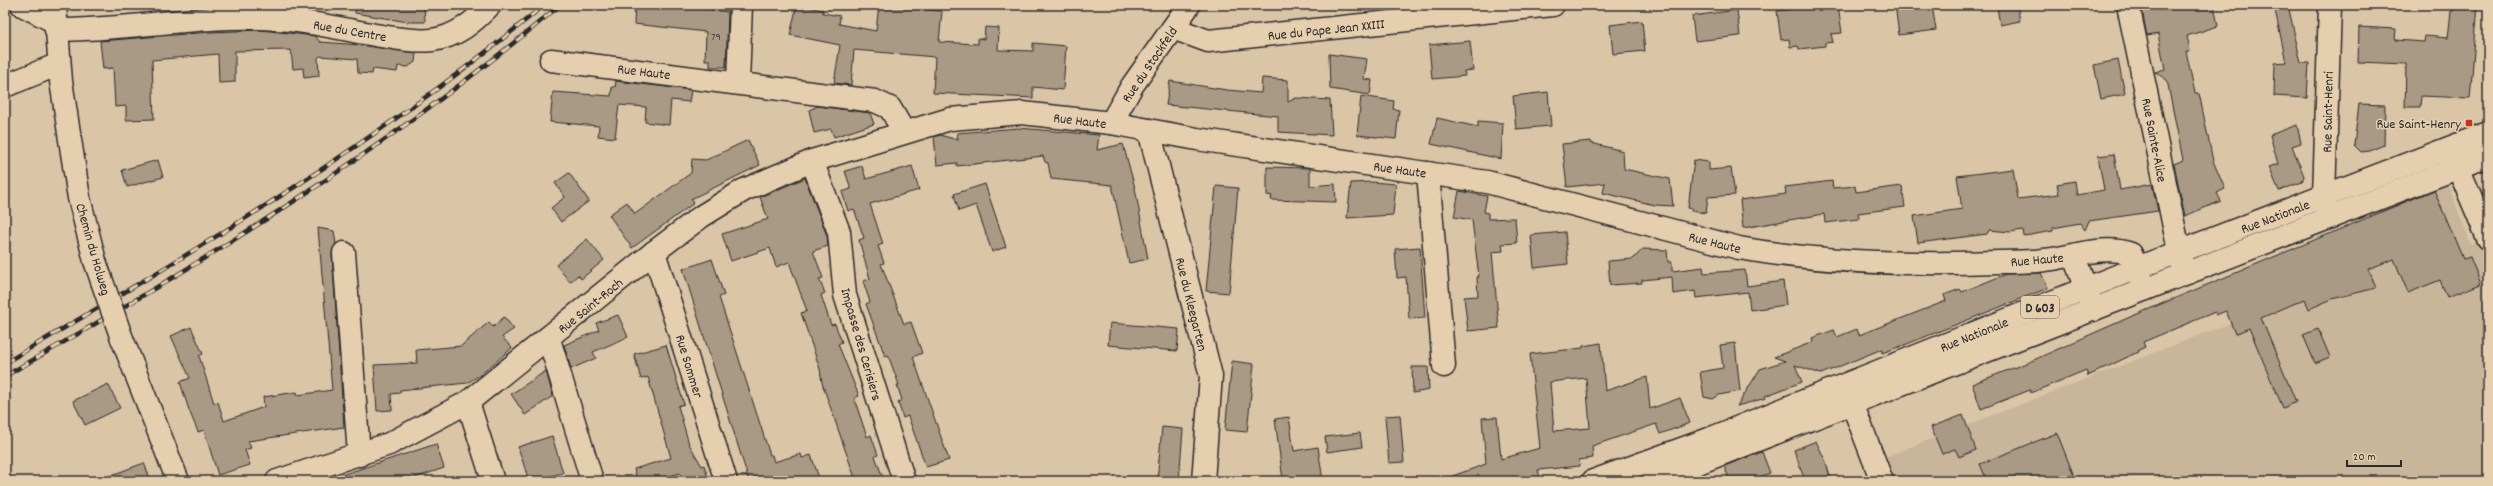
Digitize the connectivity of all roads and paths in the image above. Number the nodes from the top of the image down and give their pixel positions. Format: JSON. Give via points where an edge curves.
{"nodes":[{"id":1,"x":22,"y":5,"type":"edge"},
{"id":2,"x":490,"y":5,"type":"edge"},
{"id":3,"x":741,"y":5,"type":"edge"},
{"id":4,"x":1553,"y":5,"type":"edge"},
{"id":5,"x":2128,"y":5,"type":"edge"},
{"id":6,"x":2330,"y":5,"type":"edge"},
{"id":7,"x":1187,"y":6,"type":"edge"},
{"id":8,"x":55,"y":19,"type":"edge"},
{"id":9,"x":1173,"y":28,"type":"junction"},
{"id":10,"x":551,"y":60,"type":"dead end"},
{"id":11,"x":59,"y":64,"type":"junction"},
{"id":12,"x":738,"y":82,"type":"junction"},
{"id":13,"x":5,"y":86,"type":"edge"},
{"id":14,"x":1111,"y":123,"type":"junction"},
{"id":15,"x":1148,"y":130,"type":"junction"},
{"id":16,"x":904,"y":132,"type":"junction"},
{"id":17,"x":2488,"y":133,"type":"edge"},
{"id":18,"x":2450,"y":147,"type":"junction"},
{"id":19,"x":2488,"y":156,"type":"edge"},
{"id":20,"x":812,"y":161,"type":"junction"},
{"id":21,"x":2458,"y":168,"type":"junction"},
{"id":22,"x":1428,"y":173,"type":"junction"},
{"id":23,"x":2324,"y":197,"type":"junction"},
{"id":24,"x":2329,"y":218,"type":"junction"},
{"id":25,"x":2488,"y":238,"type":"edge"},
{"id":26,"x":654,"y":252,"type":"junction"},
{"id":27,"x":2179,"y":252,"type":"junction"},
{"id":28,"x":344,"y":253,"type":"dead end"},
{"id":29,"x":2074,"y":256,"type":"junction"},
{"id":30,"x":2137,"y":268,"type":"junction"},
{"id":31,"x":2184,"y":274,"type":"junction"},
{"id":32,"x":2087,"y":289,"type":"junction"},
{"id":33,"x":2146,"y":289,"type":"junction"},
{"id":34,"x":2093,"y":310,"type":"junction"},
{"id":35,"x":549,"y":338,"type":"junction"},
{"id":36,"x":1444,"y":366,"type":"dead end"},
{"id":37,"x":1848,"y":394,"type":"junction"},
{"id":38,"x":468,"y":402,"type":"junction"},
{"id":39,"x":1712,"y":447,"type":"junction"},
{"id":40,"x":359,"y":455,"type":"junction"},
{"id":41,"x":178,"y":481,"type":"edge"},
{"id":42,"x":277,"y":481,"type":"edge"},
{"id":43,"x":493,"y":481,"type":"edge"},
{"id":44,"x":592,"y":481,"type":"edge"},
{"id":45,"x":726,"y":481,"type":"edge"},
{"id":46,"x":904,"y":481,"type":"edge"},
{"id":47,"x":1203,"y":481,"type":"edge"},
{"id":48,"x":1593,"y":481,"type":"edge"},
{"id":49,"x":1652,"y":481,"type":"edge"},
{"id":50,"x":1882,"y":481,"type":"edge"}],
"edges":[{"from":1,"to":8,"type":"street"},
{"from":2,"to":8,"type":"street","name":"Rue du Centre","via":[[464,28],[431,40],[392,38],[303,22],[263,18],[93,30]]},
{"from":3,"to":12,"type":"street"},
{"from":4,"to":9,"type":"street","name":"Rue du Pape Jean XXIII","via":[[1208,41]]},
{"from":5,"to":27,"type":"street","name":"Rue Sainte-Alice"},
{"from":6,"to":23,"type":"street","name":"Rue Saint-Henri"},
{"from":7,"to":9,"type":"street","name":"Rue du Stockfeld"},
{"from":8,"to":11,"type":"street","name":"Chemin du Holweg"},
{"from":9,"to":14,"type":"street","name":"Rue du Stockfeld","via":[[1132,86]]},
{"from":10,"to":12,"type":"street","name":"Rue Haute"},
{"from":11,"to":13,"type":"street"},
{"from":11,"to":41,"type":"street","name":"Chemin du Holweg","bridge":true,"via":[[79,198],[95,262]]},
{"from":12,"to":16,"type":"street","name":"Rue Haute","via":[[875,101],[890,108]]},
{"from":14,"to":15,"type":"street","name":"Rue Haute"},
{"from":14,"to":16,"type":"street","name":"Rue Haute","via":[[1022,113],[950,119]]},
{"from":15,"to":22,"type":"street","name":"Rue Haute"},
{"from":15,"to":47,"type":"street","name":"Rue du Kleegarten","via":[[1211,376]]},
{"from":16,"to":20,"type":"street","name":"Rue Saint-Roch"},
{"from":17,"to":18,"type":"street","name":"Rue Nationale","number":"D 603"},
{"from":18,"to":21,"type":"street"},
{"from":18,"to":23,"type":"street","name":"Rue Nationale","number":"D 603"},
{"from":19,"to":21,"type":"street","name":"Rue Nationale","number":"D 603"},
{"from":20,"to":26,"type":"street","name":"Rue Saint-Roch","via":[[744,190],[702,216]]},
{"from":20,"to":46,"type":"street","name":"Impasse des Cerisiers","via":[[839,232],[845,295]]},
{"from":21,"to":24,"type":"street","name":"Rue Nationale","number":"D 603"},
{"from":21,"to":25,"type":"street"},
{"from":22,"to":29,"type":"street","name":"Rue Haute","via":[[1487,182],[1731,246],[1764,252],[1886,262],[1998,262]]},
{"from":22,"to":36,"type":"street"},
{"from":23,"to":24,"type":"street","name":"Rue Saint-Henri"},
{"from":23,"to":27,"type":"street","name":"Rue Nationale","number":"D 603"},
{"from":24,"to":31,"type":"street","name":"Rue Nationale","number":"D 603"},
{"from":26,"to":35,"type":"street","name":"Rue Saint-Roch"},
{"from":26,"to":45,"type":"street","name":"Rue Sommer"},
{"from":27,"to":30,"type":"street","name":"Rue Nationale","number":"D 603"},
{"from":27,"to":31,"type":"street","name":"Rue Sainte-Alice"},
{"from":28,"to":40,"type":"street"},
{"from":29,"to":30,"type":"street","name":"Rue Haute","via":[[2118,249],[2131,254]]},
{"from":29,"to":32,"type":"street","name":"Rue Haute"},
{"from":30,"to":32,"type":"street","name":"Rue Nationale","number":"D 603"},
{"from":30,"to":33,"type":"street","name":"Rue Haute"},
{"from":31,"to":33,"type":"street","name":"Rue Nationale","number":"D 603"},
{"from":32,"to":34,"type":"street","name":"Rue Haute"},
{"from":32,"to":37,"type":"street","name":"Rue Nationale","number":"D 603"},
{"from":33,"to":34,"type":"street","name":"Rue Nationale","number":"D 603"},
{"from":34,"to":37,"type":"street","name":"Rue Nationale","number":"D 603"},
{"from":35,"to":38,"type":"street","name":"Rue Saint-Roch"},
{"from":35,"to":44,"type":"street"},
{"from":37,"to":39,"type":"street","name":"Rue Nationale","number":"D 603"},
{"from":37,"to":50,"type":"street"},
{"from":38,"to":40,"type":"street","name":"Rue Saint-Roch","via":[[389,444]]},
{"from":38,"to":43,"type":"street"},
{"from":39,"to":48,"type":"street","name":"Rue Nationale","number":"D 603"},
{"from":39,"to":49,"type":"street","name":"Rue Nationale","number":"D 603"},
{"from":40,"to":42,"type":"street","name":"Rue Saint-Roch"}]}
